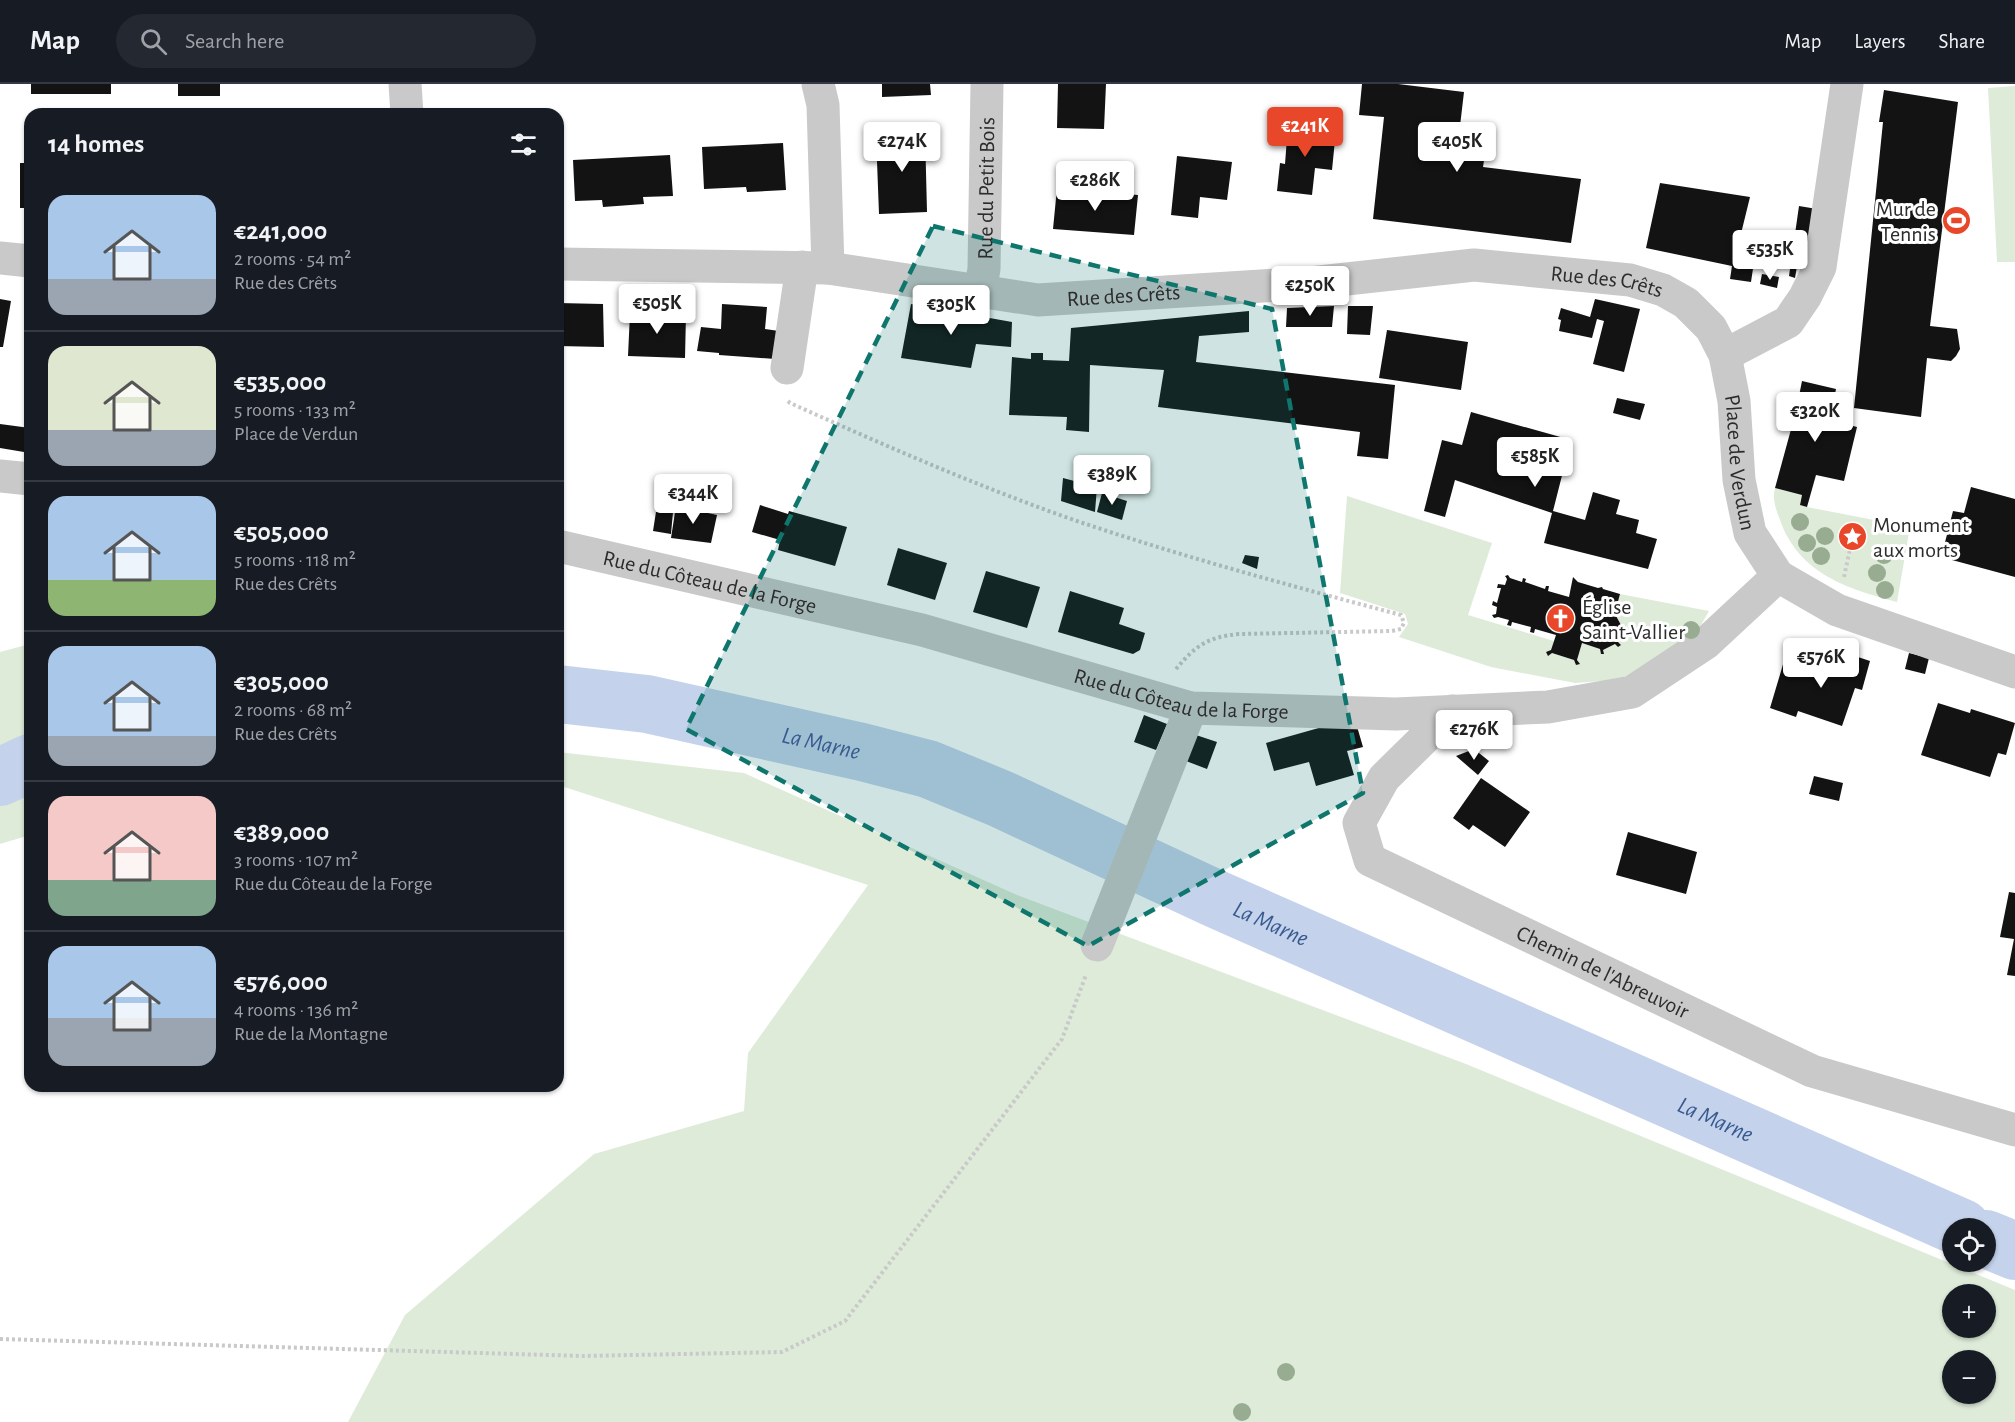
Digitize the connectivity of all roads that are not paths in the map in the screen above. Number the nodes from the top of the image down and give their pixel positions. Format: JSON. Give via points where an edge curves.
{"nodes":[{"id":1,"x":405,"y":84,"type":"edge"},
{"id":2,"x":818,"y":84,"type":"edge"},
{"id":3,"x":987,"y":84,"type":"edge"},
{"id":4,"x":1847,"y":84,"type":"edge"},
{"id":5,"x":407,"y":108,"type":"edge"},
{"id":6,"x":0,"y":258,"type":"edge"},
{"id":7,"x":24,"y":260,"type":"edge"},
{"id":8,"x":564,"y":264,"type":"edge"},
{"id":9,"x":815,"y":268,"type":"junction"},
{"id":10,"x":980,"y":292,"type":"junction"},
{"id":11,"x":1686,"y":303,"type":"joint"},
{"id":12,"x":1725,"y":355,"type":"junction"},
{"id":13,"x":787,"y":368,"type":"road end"},
{"id":14,"x":0,"y":476,"type":"edge"},
{"id":15,"x":24,"y":478,"type":"edge"},
{"id":16,"x":564,"y":547,"type":"edge"},
{"id":17,"x":1778,"y":576,"type":"junction"},
{"id":18,"x":2015,"y":672,"type":"edge"},
{"id":19,"x":1176,"y":704,"type":"junction"},
{"id":20,"x":1452,"y":711,"type":"junction"},
{"id":21,"x":1097,"y":945,"type":"road end"},
{"id":22,"x":2015,"y":1130,"type":"edge"}],
"edges":[{"from":1,"to":5,"type":"street"},
{"from":2,"to":9,"type":"street","via":[[823,105]]},
{"from":3,"to":10,"type":"street","name":"Rue du Petit Bois","via":[[984,269]]},
{"from":4,"to":12,"type":"street","via":[[1820,267],[1788,322]]},
{"from":6,"to":7,"type":"street"},
{"from":8,"to":9,"type":"street","name":"Rue des Crêts"},
{"from":9,"to":10,"type":"street","name":"Rue des Crêts"},
{"from":9,"to":13,"type":"street"},
{"from":10,"to":11,"type":"street","name":"Rue des Crêts","via":[[1038,300],[1310,283],[1474,265],[1630,280],[1663,290]]},
{"from":11,"to":12,"type":"street","name":"Place de Verdun","via":[[1711,328]]},
{"from":12,"to":17,"type":"street","name":"Place de Verdun","via":[[1734,401],[1739,480],[1750,533]]},
{"from":14,"to":15,"type":"street"},
{"from":16,"to":19,"type":"street","name":"Rue du Côteau de la Forge","via":[[922,630]]},
{"from":17,"to":18,"type":"street","name":"Place de Verdun","via":[[1837,610]]},
{"from":17,"to":20,"type":"street","name":"Rue du Côteau de la Forge","via":[[1706,643],[1632,692],[1548,707]]},
{"from":19,"to":20,"type":"street","name":"Rue du Côteau de la Forge","via":[[1396,714]]},
{"from":19,"to":21,"type":"street","via":[[1169,764]]},
{"from":20,"to":22,"type":"street","name":"Chemin de l'Abreuvoir","via":[[1384,778],[1359,823],[1370,860],[1812,1071]]}]}
